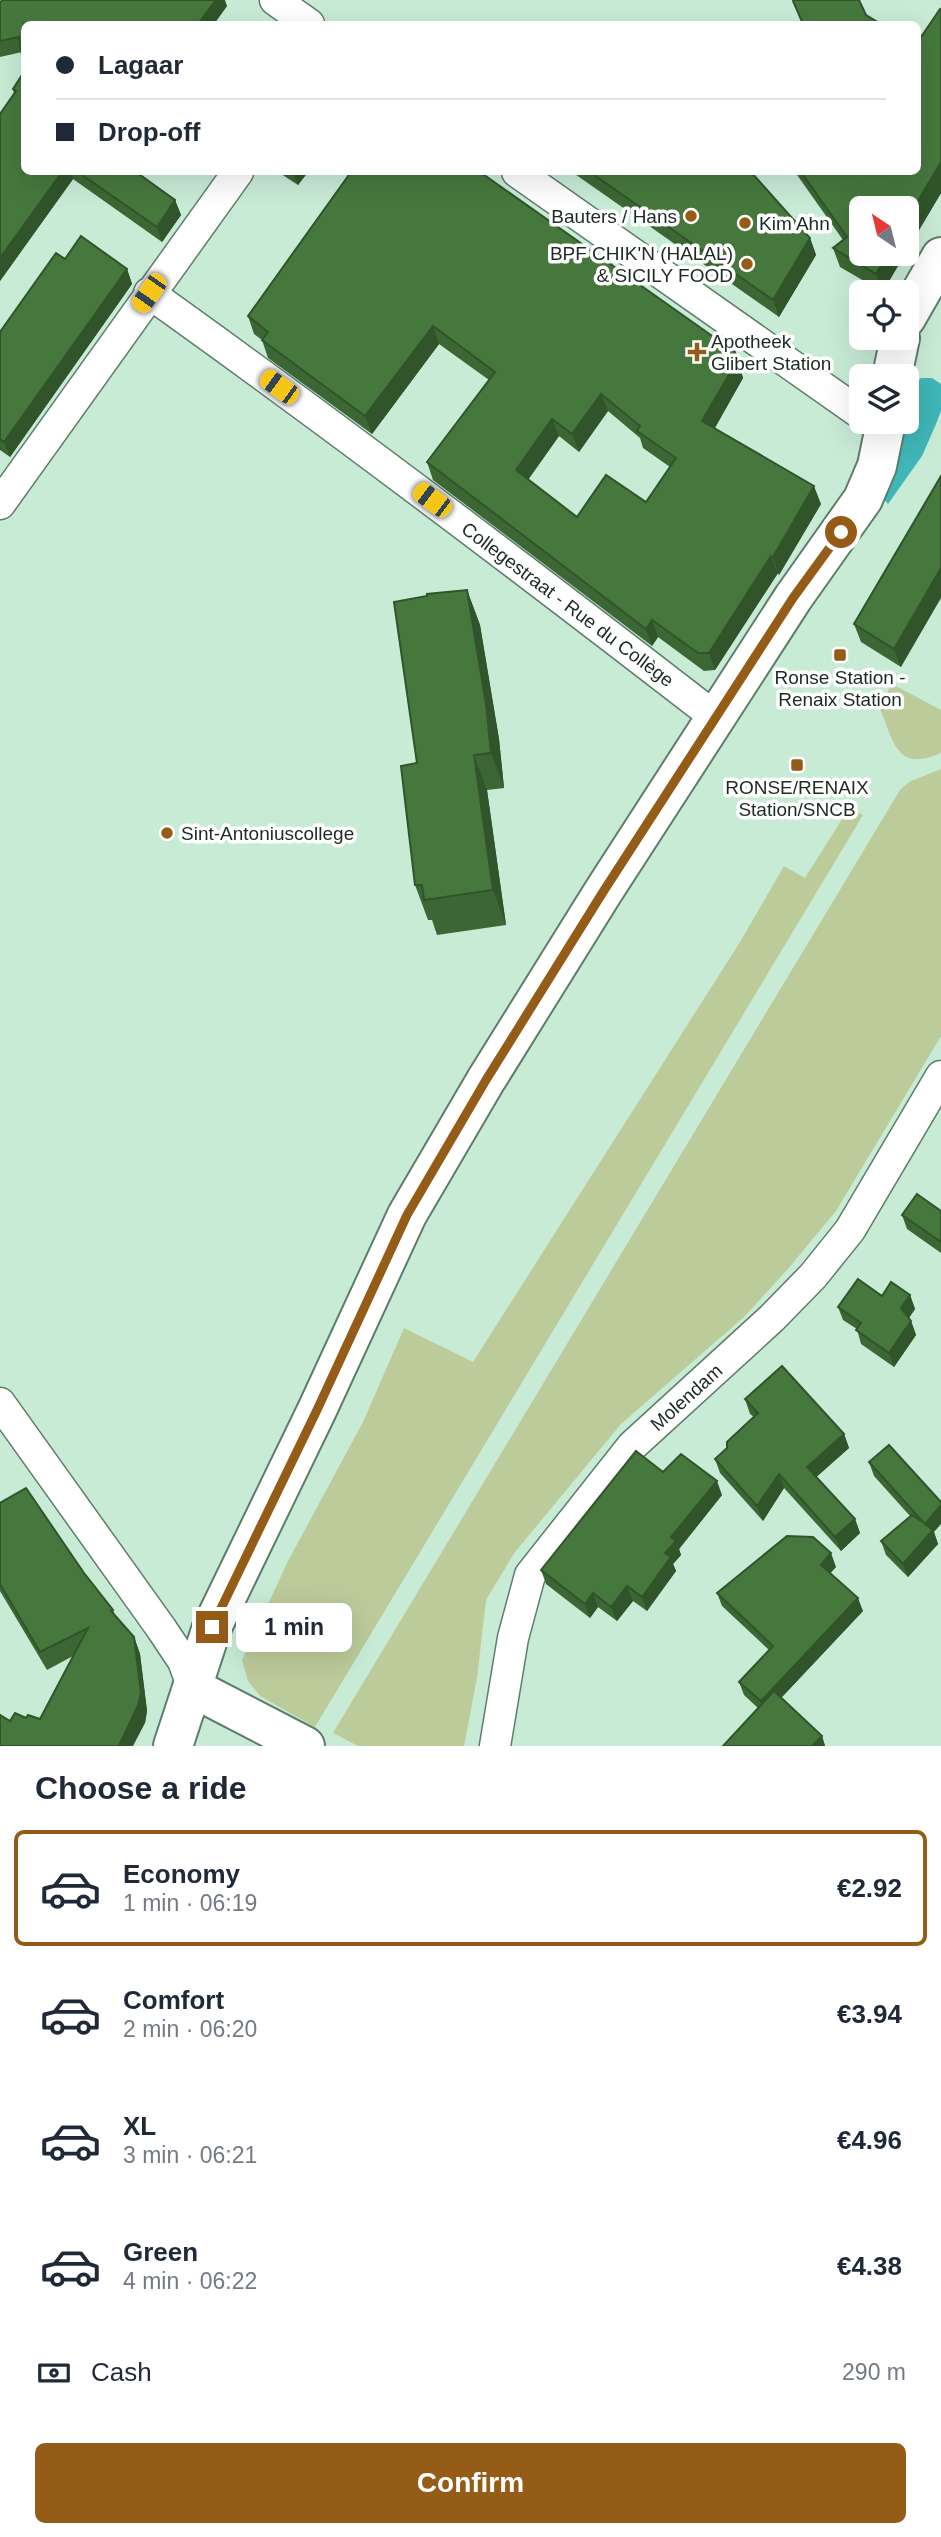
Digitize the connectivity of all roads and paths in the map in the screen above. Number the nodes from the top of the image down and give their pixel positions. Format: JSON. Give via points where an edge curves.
{"nodes":[{"id":1,"x":275,"y":0,"type":"edge"},
{"id":2,"x":305,"y":21,"type":"edge"},
{"id":3,"x":236,"y":175,"type":"edge"},
{"id":4,"x":521,"y":175,"type":"edge"},
{"id":5,"x":941,"y":257,"type":"edge"},
{"id":6,"x":149,"y":293,"type":"junction"},
{"id":7,"x":919,"y":297,"type":"edge"},
{"id":8,"x":849,"y":402,"type":"edge"},
{"id":9,"x":877,"y":434,"type":"edge"},
{"id":10,"x":0,"y":504,"type":"edge"},
{"id":11,"x":715,"y":717,"type":"junction"},
{"id":12,"x":941,"y":1076,"type":"edge"},
{"id":13,"x":0,"y":1403,"type":"edge"},
{"id":14,"x":193,"y":1688,"type":"junction"},
{"id":15,"x":173,"y":1746,"type":"edge"},
{"id":16,"x":305,"y":1746,"type":"edge"},
{"id":17,"x":495,"y":1746,"type":"edge"}],
"edges":[{"from":1,"to":2,"type":"street"},
{"from":3,"to":6,"type":"street"},
{"from":4,"to":8,"type":"street"},
{"from":5,"to":7,"type":"street"},
{"from":6,"to":10,"type":"street"},
{"from":6,"to":11,"type":"street","name":"Collegestraat - Rue du Collège","via":[[399,475]]},
{"from":9,"to":11,"type":"street","via":[[877,466],[863,499]]},
{"from":11,"to":14,"type":"street","via":[[486,1080],[407,1215],[212,1627]]},
{"from":12,"to":17,"type":"street","name":"Molendam","via":[[850,1230],[813,1276],[632,1446],[530,1575],[513,1638]]},
{"from":13,"to":14,"type":"street","via":[[161,1628],[183,1661]]},
{"from":14,"to":15,"type":"street"},
{"from":14,"to":16,"type":"street"}]}
